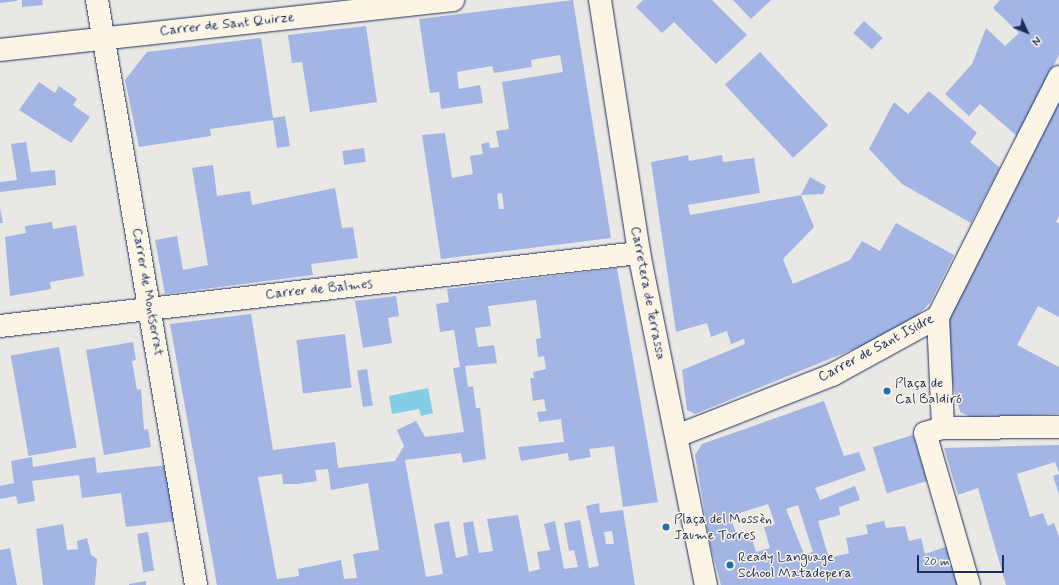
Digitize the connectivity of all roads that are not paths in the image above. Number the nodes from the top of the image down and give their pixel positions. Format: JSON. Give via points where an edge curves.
{"nodes":[{"id":1,"x":97,"y":0,"type":"edge"},
{"id":2,"x":453,"y":0,"type":"edge"},
{"id":3,"x":600,"y":0,"type":"edge"},
{"id":4,"x":103,"y":37,"type":"junction"},
{"id":5,"x":0,"y":50,"type":"edge"},
{"id":6,"x":1059,"y":77,"type":"edge"},
{"id":7,"x":639,"y":253,"type":"junction"},
{"id":8,"x":151,"y":308,"type":"junction"},
{"id":9,"x":938,"y":317,"type":"junction"},
{"id":10,"x":0,"y":326,"type":"edge"},
{"id":11,"x":1059,"y":427,"type":"edge"},
{"id":12,"x":934,"y":430,"type":"junction"},
{"id":13,"x":677,"y":436,"type":"junction"},
{"id":14,"x":196,"y":585,"type":"edge"},
{"id":15,"x":706,"y":585,"type":"edge"},
{"id":16,"x":969,"y":585,"type":"edge"}],
"edges":[{"from":1,"to":4,"type":"street","name":"Carrer de Montserrat"},
{"from":2,"to":4,"type":"street","name":"Carrer de Sant Quirze"},
{"from":3,"to":7,"type":"street","name":"Carretera de Terrassa"},
{"from":4,"to":5,"type":"street","name":"Carrer de Sant Quirze"},
{"from":4,"to":8,"type":"street","name":"Carrer de Montserrat"},
{"from":6,"to":9,"type":"street","name":"Carrer de Sant Isidre"},
{"from":7,"to":8,"type":"street","name":"Carrer de Balmes"},
{"from":7,"to":13,"type":"street","name":"Carretera de Terrassa"},
{"from":8,"to":10,"type":"street","name":"Carrer de Balmes"},
{"from":8,"to":14,"type":"street","name":"Carrer de Montserrat"},
{"from":9,"to":12,"type":"street"},
{"from":9,"to":13,"type":"street","name":"Carrer de Sant Isidre","via":[[832,375]]},
{"from":11,"to":12,"type":"street"},
{"from":12,"to":16,"type":"street"},
{"from":13,"to":15,"type":"street","name":"Carretera de Terrassa"}]}
